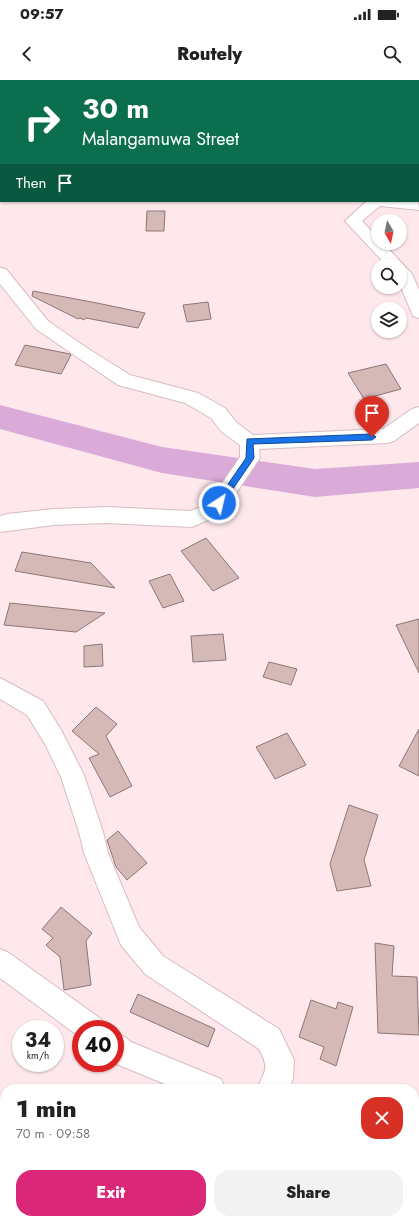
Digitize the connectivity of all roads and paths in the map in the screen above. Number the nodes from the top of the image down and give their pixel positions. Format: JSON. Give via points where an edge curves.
{"nodes":[{"id":1,"x":377,"y":202,"type":"edge"},
{"id":2,"x":388,"y":202,"type":"edge"},
{"id":3,"x":419,"y":205,"type":"edge"},
{"id":4,"x":388,"y":258,"type":"edge"},
{"id":5,"x":0,"y":273,"type":"edge"},
{"id":6,"x":407,"y":282,"type":"edge"},
{"id":7,"x":419,"y":312,"type":"edge"},
{"id":8,"x":419,"y":414,"type":"edge"},
{"id":9,"x":250,"y":450,"type":"junction"},
{"id":10,"x":0,"y":524,"type":"edge"},
{"id":11,"x":0,"y":688,"type":"edge"},
{"id":12,"x":0,"y":962,"type":"edge"},
{"id":13,"x":79,"y":1020,"type":"edge"},
{"id":14,"x":124,"y":1053,"type":"edge"},
{"id":15,"x":199,"y":1084,"type":"edge"},
{"id":16,"x":275,"y":1084,"type":"edge"}],
"edges":[{"from":1,"to":4,"type":"street","via":[[353,221]]},
{"from":2,"to":3,"type":"street"},
{"from":5,"to":9,"type":"street","via":[[42,325],[124,380],[191,398],[218,413]]},
{"from":6,"to":7,"type":"street"},
{"from":8,"to":9,"type":"street","via":[[388,436]]},
{"from":9,"to":10,"type":"street","via":[[219,503],[208,512],[192,519],[99,515],[54,517]]},
{"from":11,"to":16,"type":"street","via":[[35,708],[53,737],[72,775],[96,854],[130,936],[154,965],[270,1039],[280,1060],[279,1079]]},
{"from":12,"to":13,"type":"street"},
{"from":14,"to":15,"type":"street"}]}
